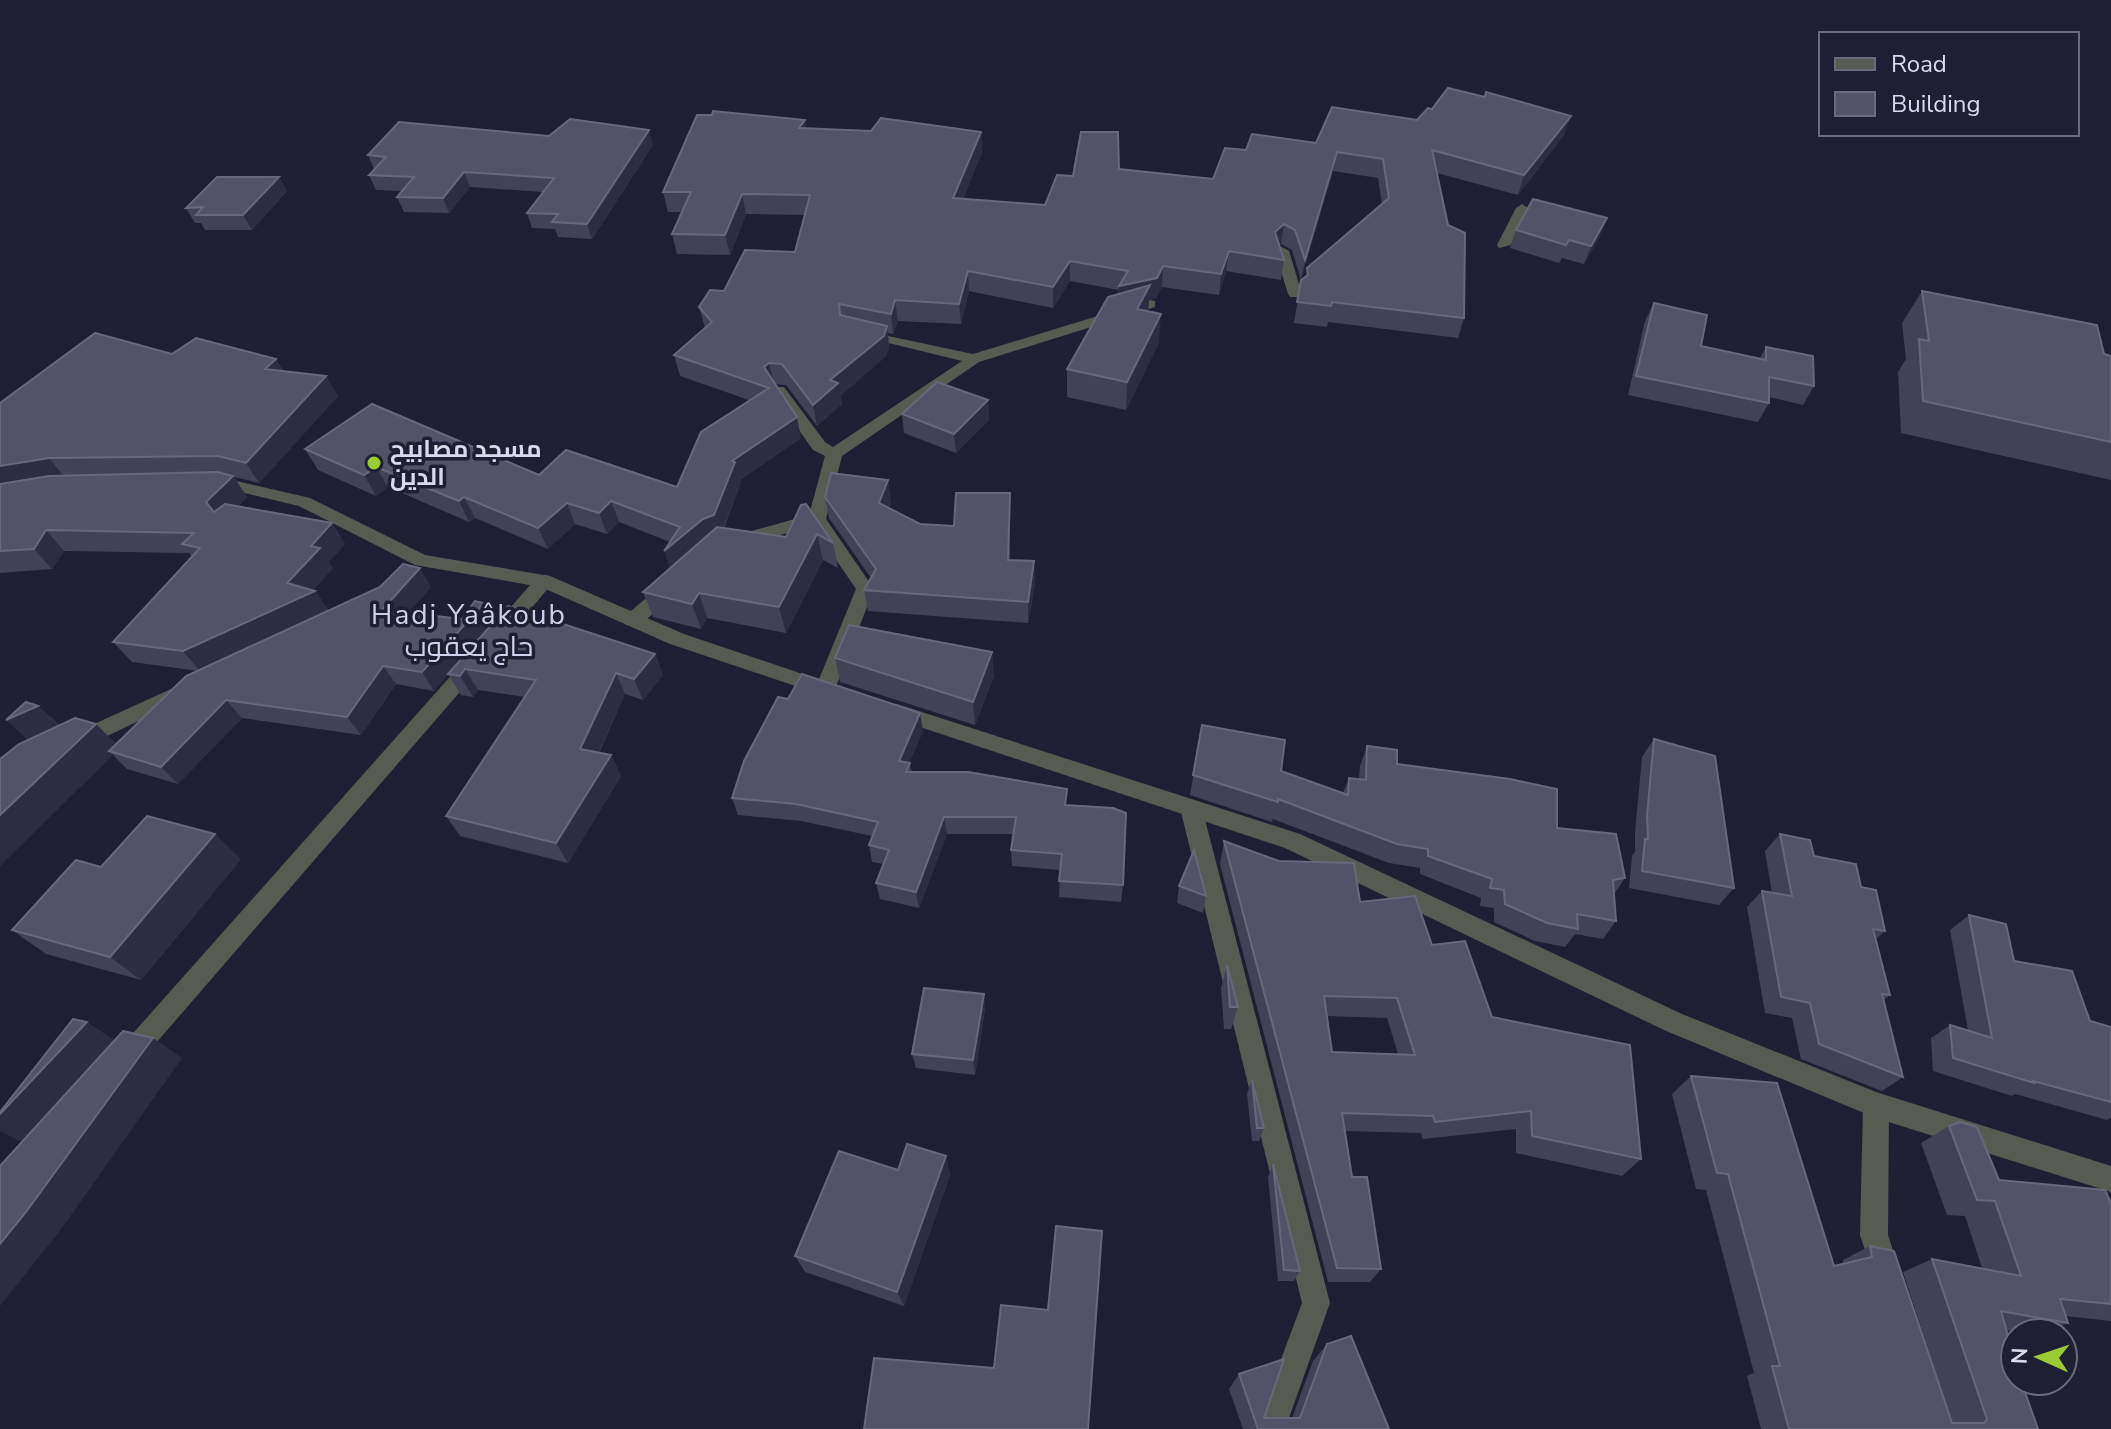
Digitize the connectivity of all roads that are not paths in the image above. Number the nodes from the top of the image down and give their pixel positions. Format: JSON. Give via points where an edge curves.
{"nodes":[{"id":1,"x":1522,"y":208,"type":"dead end"},
{"id":2,"x":1504,"y":245,"type":"dead end"},
{"id":3,"x":1282,"y":251,"type":"edge"},
{"id":4,"x":1295,"y":294,"type":"edge"},
{"id":5,"x":1150,"y":304,"type":"edge"},
{"id":6,"x":849,"y":330,"type":"edge"},
{"id":7,"x":974,"y":359,"type":"junction"},
{"id":8,"x":779,"y":390,"type":"edge"},
{"id":9,"x":834,"y":454,"type":"junction"},
{"id":10,"x":187,"y":486,"type":"edge"},
{"id":11,"x":817,"y":519,"type":"junction"},
{"id":12,"x":717,"y":546,"type":"edge"},
{"id":13,"x":421,"y":561,"type":"junction"},
{"id":14,"x":686,"y":574,"type":"edge"},
{"id":15,"x":402,"y":579,"type":"edge"},
{"id":16,"x":544,"y":581,"type":"junction"},
{"id":17,"x":633,"y":620,"type":"junction"},
{"id":18,"x":196,"y":685,"type":"edge"},
{"id":19,"x":825,"y":689,"type":"junction"},
{"id":20,"x":850,"y":697,"type":"edge"},
{"id":21,"x":876,"y":705,"type":"edge"},
{"id":22,"x":66,"y":746,"type":"edge"},
{"id":23,"x":1191,"y":808,"type":"junction"},
{"id":24,"x":117,"y":1070,"type":"edge"},
{"id":25,"x":1876,"y":1105,"type":"junction"},
{"id":26,"x":2111,"y":1179,"type":"edge"},
{"id":27,"x":1893,"y":1295,"type":"edge"},
{"id":28,"x":1270,"y":1429,"type":"edge"}],
"edges":[{"from":1,"to":2,"type":"street"},
{"from":3,"to":4,"type":"street"},
{"from":5,"to":7,"type":"street"},
{"from":6,"to":7,"type":"street"},
{"from":7,"to":9,"type":"street"},
{"from":8,"to":9,"type":"street","via":[[819,446]]},
{"from":9,"to":11,"type":"street"},
{"from":10,"to":13,"type":"street","via":[[232,485],[304,502]]},
{"from":11,"to":12,"type":"street"},
{"from":11,"to":19,"type":"street","via":[[865,589]]},
{"from":13,"to":15,"type":"street"},
{"from":13,"to":16,"type":"street"},
{"from":14,"to":17,"type":"street"},
{"from":16,"to":17,"type":"street"},
{"from":16,"to":24,"type":"street"},
{"from":17,"to":19,"type":"street"},
{"from":18,"to":22,"type":"street"},
{"from":19,"to":20,"type":"street"},
{"from":21,"to":23,"type":"street"},
{"from":23,"to":25,"type":"street","via":[[1292,841],[1673,1022]]},
{"from":23,"to":28,"type":"street","via":[[1316,1303]]},
{"from":25,"to":26,"type":"street"},
{"from":25,"to":27,"type":"street","via":[[1874,1235]]}]}
